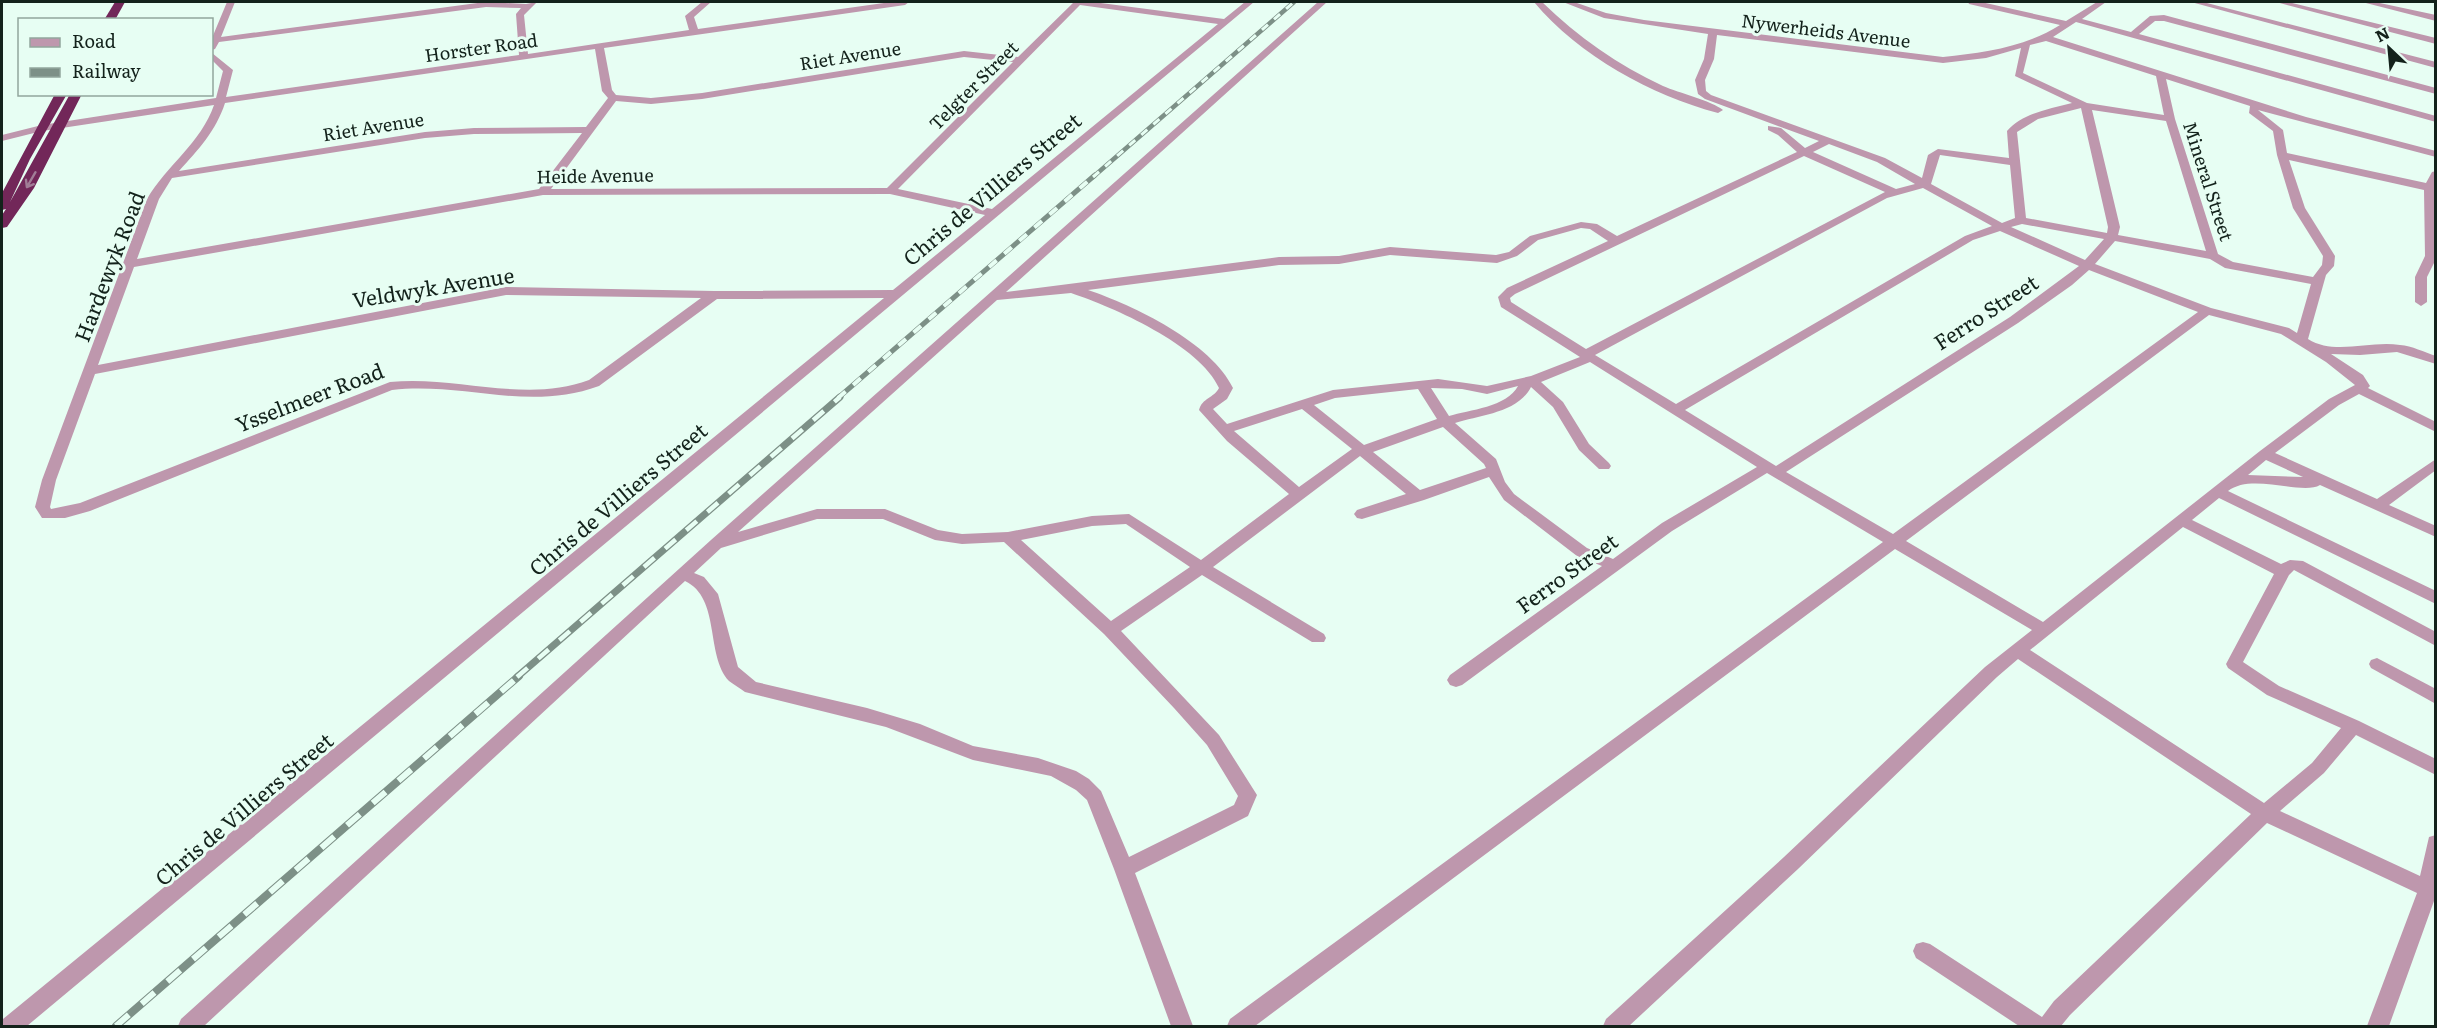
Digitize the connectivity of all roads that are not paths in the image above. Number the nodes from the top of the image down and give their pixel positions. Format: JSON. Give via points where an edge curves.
{"nodes":[{"id":1,"x":120,"y":2,"type":"edge"},
{"id":2,"x":231,"y":2,"type":"edge"},
{"id":3,"x":707,"y":2,"type":"edge"},
{"id":4,"x":905,"y":2,"type":"edge"},
{"id":5,"x":1078,"y":2,"type":"edge"},
{"id":6,"x":1250,"y":2,"type":"edge"},
{"id":7,"x":1323,"y":2,"type":"edge"},
{"id":8,"x":1538,"y":2,"type":"edge"},
{"id":9,"x":1567,"y":2,"type":"edge"},
{"id":10,"x":1972,"y":2,"type":"edge"},
{"id":11,"x":2102,"y":2,"type":"edge"},
{"id":12,"x":2195,"y":2,"type":"edge"},
{"id":13,"x":2280,"y":2,"type":"edge"},
{"id":14,"x":2366,"y":2,"type":"edge"},
{"id":15,"x":529,"y":4,"type":"edge"},
{"id":16,"x":110,"y":18,"type":"edge"},
{"id":17,"x":2436,"y":18,"type":"edge"},
{"id":18,"x":1226,"y":22,"type":"junction"},
{"id":19,"x":2071,"y":22,"type":"junction"},
{"id":20,"x":694,"y":32,"type":"junction"},
{"id":21,"x":1713,"y":33,"type":"junction"},
{"id":22,"x":2133,"y":34,"type":"junction"},
{"id":23,"x":2046,"y":38,"type":"junction"},
{"id":24,"x":215,"y":40,"type":"junction"},
{"id":25,"x":2436,"y":40,"type":"edge"},
{"id":26,"x":2026,"y":45,"type":"junction"},
{"id":27,"x":213,"y":47,"type":"edge"},
{"id":28,"x":599,"y":47,"type":"junction"},
{"id":29,"x":213,"y":57,"type":"edge"},
{"id":30,"x":524,"y":57,"type":"junction"},
{"id":31,"x":1020,"y":60,"type":"junction"},
{"id":32,"x":2436,"y":65,"type":"edge"},
{"id":33,"x":2160,"y":74,"type":"junction"},
{"id":34,"x":2327,"y":89,"type":"junction"},
{"id":35,"x":2436,"y":91,"type":"edge"},
{"id":36,"x":60,"y":96,"type":"edge"},
{"id":37,"x":75,"y":96,"type":"edge"},
{"id":38,"x":613,"y":98,"type":"junction"},
{"id":39,"x":2315,"y":99,"type":"dead end"},
{"id":40,"x":218,"y":101,"type":"junction"},
{"id":41,"x":2255,"y":104,"type":"junction"},
{"id":42,"x":2083,"y":105,"type":"junction"},
{"id":43,"x":2170,"y":119,"type":"junction"},
{"id":44,"x":2436,"y":119,"type":"edge"},
{"id":45,"x":62,"y":125,"type":"junction"},
{"id":46,"x":42,"y":128,"type":"junction"},
{"id":47,"x":587,"y":130,"type":"junction"},
{"id":48,"x":2,"y":138,"type":"edge"},
{"id":49,"x":1830,"y":140,"type":"junction"},
{"id":50,"x":1804,"y":152,"type":"junction"},
{"id":51,"x":2436,"y":154,"type":"edge"},
{"id":52,"x":2282,"y":155,"type":"junction"},
{"id":53,"x":2015,"y":162,"type":"junction"},
{"id":54,"x":2436,"y":174,"type":"edge"},
{"id":55,"x":167,"y":176,"type":"junction"},
{"id":56,"x":1929,"y":186,"type":"junction"},
{"id":57,"x":2432,"y":188,"type":"edge"},
{"id":58,"x":890,"y":191,"type":"junction"},
{"id":59,"x":543,"y":192,"type":"junction"},
{"id":60,"x":1894,"y":192,"type":"junction"},
{"id":61,"x":2,"y":206,"type":"edge"},
{"id":62,"x":993,"y":213,"type":"junction"},
{"id":63,"x":2021,"y":220,"type":"junction"},
{"id":64,"x":2,"y":224,"type":"edge"},
{"id":65,"x":2001,"y":227,"type":"junction"},
{"id":66,"x":2112,"y":237,"type":"junction"},
{"id":67,"x":1617,"y":241,"type":"junction"},
{"id":68,"x":2213,"y":256,"type":"junction"},
{"id":69,"x":129,"y":264,"type":"junction"},
{"id":70,"x":2087,"y":266,"type":"junction"},
{"id":71,"x":2318,"y":282,"type":"junction"},
{"id":72,"x":1072,"y":289,"type":"junction"},
{"id":73,"x":896,"y":294,"type":"junction"},
{"id":74,"x":714,"y":295,"type":"junction"},
{"id":75,"x":994,"y":296,"type":"junction"},
{"id":76,"x":2421,"y":302,"type":"dead end"},
{"id":77,"x":2207,"y":311,"type":"junction"},
{"id":78,"x":2301,"y":340,"type":"junction"},
{"id":79,"x":2316,"y":349,"type":"junction"},
{"id":80,"x":1587,"y":356,"type":"junction"},
{"id":81,"x":2436,"y":360,"type":"edge"},
{"id":82,"x":89,"y":371,"type":"junction"},
{"id":83,"x":1530,"y":381,"type":"junction"},
{"id":84,"x":1422,"y":384,"type":"junction"},
{"id":85,"x":2360,"y":389,"type":"junction"},
{"id":86,"x":1304,"y":403,"type":"junction"},
{"id":87,"x":1676,"y":410,"type":"junction"},
{"id":88,"x":1445,"y":421,"type":"junction"},
{"id":89,"x":2436,"y":428,"type":"edge"},
{"id":90,"x":1224,"y":430,"type":"junction"},
{"id":91,"x":1361,"y":450,"type":"junction"},
{"id":92,"x":2265,"y":454,"type":"junction"},
{"id":93,"x":2436,"y":463,"type":"edge"},
{"id":94,"x":1604,"y":466,"type":"dead end"},
{"id":95,"x":1772,"y":469,"type":"junction"},
{"id":96,"x":1495,"y":470,"type":"junction"},
{"id":97,"x":2234,"y":480,"type":"junction"},
{"id":98,"x":2332,"y":487,"type":"junction"},
{"id":99,"x":2219,"y":492,"type":"junction"},
{"id":100,"x":1299,"y":495,"type":"junction"},
{"id":101,"x":1419,"y":497,"type":"junction"},
{"id":102,"x":2377,"y":506,"type":"junction"},
{"id":103,"x":44,"y":511,"type":"joint"},
{"id":104,"x":1362,"y":514,"type":"dead end"},
{"id":105,"x":2181,"y":520,"type":"junction"},
{"id":106,"x":2436,"y":532,"type":"edge"},
{"id":107,"x":1008,"y":537,"type":"junction"},
{"id":108,"x":1896,"y":543,"type":"junction"},
{"id":109,"x":716,"y":544,"type":"junction"},
{"id":110,"x":1613,"y":565,"type":"junction"},
{"id":111,"x":1202,"y":567,"type":"junction"},
{"id":112,"x":2283,"y":572,"type":"junction"},
{"id":113,"x":685,"y":575,"type":"junction"},
{"id":114,"x":2436,"y":598,"type":"edge"},
{"id":115,"x":2043,"y":629,"type":"junction"},
{"id":116,"x":1110,"y":630,"type":"junction"},
{"id":117,"x":1318,"y":638,"type":"dead end"},
{"id":118,"x":2436,"y":640,"type":"edge"},
{"id":119,"x":2017,"y":650,"type":"junction"},
{"id":120,"x":2377,"y":664,"type":"dead end"},
{"id":121,"x":1456,"y":680,"type":"dead end"},
{"id":122,"x":2436,"y":697,"type":"edge"},
{"id":123,"x":2354,"y":726,"type":"junction"},
{"id":124,"x":2436,"y":768,"type":"edge"},
{"id":125,"x":2265,"y":813,"type":"junction"},
{"id":126,"x":2436,"y":843,"type":"edge"},
{"id":127,"x":1124,"y":869,"type":"junction"},
{"id":128,"x":2432,"y":891,"type":"edge"},
{"id":129,"x":1923,"y":951,"type":"dead end"},
{"id":130,"x":11,"y":1026,"type":"edge"},
{"id":131,"x":189,"y":1026,"type":"edge"},
{"id":132,"x":1182,"y":1026,"type":"edge"},
{"id":133,"x":1238,"y":1026,"type":"edge"},
{"id":134,"x":1614,"y":1026,"type":"edge"},
{"id":135,"x":2037,"y":1026,"type":"edge"},
{"id":136,"x":2049,"y":1026,"type":"edge"},
{"id":137,"x":2378,"y":1026,"type":"edge"}],
"edges":[{"from":1,"to":16,"type":"highway"},
{"from":2,"to":24,"type":"street"},
{"from":3,"to":20,"type":"street","via":[[689,16]]},
{"from":4,"to":20,"type":"street","name":"Horster Road"},
{"from":5,"to":18,"type":"street"},
{"from":5,"to":31,"type":"street","name":"Telgter Street"},
{"from":6,"to":18,"type":"street","name":"Chris de Villiers Street"},
{"from":7,"to":75,"type":"street"},
{"from":8,"to":50,"type":"street","via":[[1587,47],[1604,57],[1659,88],[1780,130]]},
{"from":9,"to":21,"type":"street","name":"Nywerheids Avenue","via":[[1620,19]]},
{"from":10,"to":19,"type":"street"},
{"from":11,"to":19,"type":"street"},
{"from":12,"to":32,"type":"street"},
{"from":13,"to":25,"type":"street"},
{"from":14,"to":17,"type":"street"},
{"from":15,"to":24,"type":"street","via":[[478,5]]},
{"from":15,"to":30,"type":"street","via":[[521,10],[520,17]]},
{"from":18,"to":62,"type":"street","name":"Chris de Villiers Street"},
{"from":19,"to":22,"type":"street"},
{"from":19,"to":23,"type":"street"},
{"from":20,"to":28,"type":"street","name":"Horster Road"},
{"from":21,"to":26,"type":"street","name":"Nywerheids Avenue","via":[[1934,60],[1975,57]]},
{"from":21,"to":49,"type":"street","via":[[1700,80],[1701,92]]},
{"from":22,"to":34,"type":"street"},
{"from":22,"to":35,"type":"street","via":[[2153,18],[2162,18]]},
{"from":23,"to":26,"type":"street","name":"Nywerheids Avenue"},
{"from":23,"to":33,"type":"street","name":"Mineral Street"},
{"from":24,"to":27,"type":"street"},
{"from":26,"to":42,"type":"street","via":[[2018,74]]},
{"from":28,"to":30,"type":"street","name":"Horster Road"},
{"from":28,"to":38,"type":"street","via":[[607,91]]},
{"from":29,"to":40,"type":"street","name":"Hardewyk Road","via":[[228,70]]},
{"from":30,"to":40,"type":"street","name":"Horster Road"},
{"from":31,"to":38,"type":"street","name":"Riet Avenue","via":[[964,54],[702,96],[651,101]]},
{"from":31,"to":58,"type":"street","name":"Telgter Street"},
{"from":33,"to":41,"type":"street","name":"Mineral Street"},
{"from":33,"to":43,"type":"street","name":"Mineral Street"},
{"from":34,"to":39,"type":"street"},
{"from":34,"to":44,"type":"street"},
{"from":36,"to":46,"type":"highway"},
{"from":37,"to":45,"type":"highway"},
{"from":38,"to":47,"type":"street"},
{"from":40,"to":45,"type":"street","name":"Horster Road"},
{"from":40,"to":55,"type":"street","name":"Hardewyk Road","via":[[207,132]]},
{"from":41,"to":51,"type":"street","name":"Mineral Street"},
{"from":41,"to":52,"type":"street","via":[[2253,111],[2278,129]]},
{"from":42,"to":43,"type":"street","name":"Mineral Street"},
{"from":42,"to":53,"type":"street","via":[[2040,115],[2016,127],[2012,134]]},
{"from":42,"to":66,"type":"street","via":[[2114,227]]},
{"from":43,"to":68,"type":"street","name":"Mineral Street"},
{"from":45,"to":46,"type":"street","name":"Horster Road"},
{"from":45,"to":64,"type":"highway","one_way":true},
{"from":46,"to":48,"type":"street","name":"Horster Road"},
{"from":46,"to":61,"type":"highway"},
{"from":47,"to":55,"type":"street","name":"Riet Avenue","via":[[435,134]]},
{"from":47,"to":59,"type":"street"},
{"from":49,"to":50,"type":"street"},
{"from":49,"to":56,"type":"street","via":[[1881,160]]},
{"from":50,"to":60,"type":"street"},
{"from":50,"to":67,"type":"street"},
{"from":52,"to":57,"type":"street"},
{"from":52,"to":71,"type":"street","via":[[2299,208],[2329,256]]},
{"from":53,"to":56,"type":"street","via":[[1938,152],[1933,155]]},
{"from":53,"to":63,"type":"street"},
{"from":54,"to":57,"type":"street"},
{"from":55,"to":69,"type":"street","name":"Hardewyk Road","via":[[153,200]]},
{"from":56,"to":60,"type":"street"},
{"from":56,"to":65,"type":"street"},
{"from":57,"to":76,"type":"street","via":[[2431,256],[2421,277]]},
{"from":58,"to":59,"type":"street","name":"Heide Avenue"},
{"from":58,"to":62,"type":"street","name":"Heide Avenue"},
{"from":59,"to":69,"type":"street","name":"Heide Avenue"},
{"from":60,"to":80,"type":"street"},
{"from":62,"to":73,"type":"street","name":"Chris de Villiers Street"},
{"from":63,"to":65,"type":"street"},
{"from":63,"to":66,"type":"street"},
{"from":65,"to":70,"type":"street"},
{"from":65,"to":87,"type":"street","via":[[1969,238]]},
{"from":66,"to":68,"type":"street","name":"Mineral Street"},
{"from":66,"to":70,"type":"street","name":"Ferro Street"},
{"from":67,"to":72,"type":"street","via":[[1595,227],[1581,225],[1534,238],[1513,254],[1497,259],[1390,251],[1339,260],[1279,261]]},
{"from":67,"to":80,"type":"street","via":[[1504,297],[1513,311]]},
{"from":68,"to":71,"type":"street","via":[[2229,265]]},
{"from":69,"to":82,"type":"street","name":"Hardewyk Road"},
{"from":70,"to":77,"type":"street"},
{"from":70,"to":95,"type":"street","name":"Ferro Street","via":[[2014,320]]},
{"from":71,"to":78,"type":"street"},
{"from":72,"to":75,"type":"street"},
{"from":72,"to":90,"type":"street","via":[[1138,315],[1217,373],[1226,388],[1206,408]]},
{"from":73,"to":74,"type":"street","name":"Veldwyk Avenue"},
{"from":73,"to":130,"type":"street","name":"Chris de Villiers Street"},
{"from":74,"to":82,"type":"street","name":"Veldwyk Avenue","via":[[506,291]]},
{"from":74,"to":103,"type":"street","name":"Ysselmeer Road","via":[[578,391],[545,394],[421,381],[390,386],[85,507],[55,514]]},
{"from":75,"to":109,"type":"street"},
{"from":77,"to":78,"type":"street","via":[[2271,326]]},
{"from":77,"to":108,"type":"street"},
{"from":78,"to":79,"type":"street"},
{"from":79,"to":81,"type":"street","via":[[2398,348]]},
{"from":79,"to":85,"type":"street","via":[[2358,378],[2363,386]]},
{"from":80,"to":83,"type":"street"},
{"from":80,"to":87,"type":"street"},
{"from":82,"to":103,"type":"street","name":"Hardewyk Road","via":[[49,480]]},
{"from":83,"to":84,"type":"street","via":[[1487,390],[1455,384]]},
{"from":83,"to":88,"type":"street","via":[[1520,395],[1506,404]]},
{"from":83,"to":94,"type":"street","via":[[1558,405],[1584,447]]},
{"from":84,"to":86,"type":"street","via":[[1341,393]]},
{"from":84,"to":88,"type":"street"},
{"from":85,"to":89,"type":"street"},
{"from":85,"to":92,"type":"street","via":[[2334,402]]},
{"from":86,"to":90,"type":"street"},
{"from":86,"to":91,"type":"street"},
{"from":87,"to":95,"type":"street"},
{"from":88,"to":91,"type":"street"},
{"from":88,"to":96,"type":"street","via":[[1485,455]]},
{"from":90,"to":100,"type":"street"},
{"from":91,"to":100,"type":"street"},
{"from":91,"to":101,"type":"street"},
{"from":92,"to":97,"type":"street"},
{"from":92,"to":98,"type":"street"},
{"from":93,"to":102,"type":"street"},
{"from":95,"to":108,"type":"street"},
{"from":95,"to":110,"type":"street","name":"Ferro Street","via":[[1667,527]]},
{"from":96,"to":101,"type":"street"},
{"from":96,"to":110,"type":"street","via":[[1502,489],[1517,503],[1582,552]]},
{"from":97,"to":98,"type":"street","via":[[2295,480]]},
{"from":97,"to":99,"type":"street"},
{"from":98,"to":102,"type":"street"},
{"from":99,"to":105,"type":"street"},
{"from":99,"to":114,"type":"street"},
{"from":100,"to":111,"type":"street"},
{"from":101,"to":104,"type":"street"},
{"from":102,"to":106,"type":"street"},
{"from":105,"to":112,"type":"street"},
{"from":105,"to":115,"type":"street","via":[[2085,600]]},
{"from":107,"to":109,"type":"street","via":[[962,539],[935,535],[885,514],[817,514]]},
{"from":107,"to":111,"type":"street","via":[[1092,521],[1128,519]]},
{"from":107,"to":116,"type":"street"},
{"from":108,"to":115,"type":"street"},
{"from":108,"to":133,"type":"street"},
{"from":109,"to":113,"type":"street"},
{"from":110,"to":121,"type":"street","name":"Ferro Street"},
{"from":111,"to":116,"type":"street"},
{"from":111,"to":117,"type":"street"},
{"from":112,"to":118,"type":"street","via":[[2290,565],[2297,565]]},
{"from":112,"to":123,"type":"street","via":[[2234,664],[2260,682]]},
{"from":113,"to":127,"type":"street","via":[[698,581],[710,594],[725,656],[735,676],[743,682],[888,720],[976,754],[1080,780],[1094,796]]},
{"from":113,"to":131,"type":"street"},
{"from":115,"to":119,"type":"street"},
{"from":116,"to":127,"type":"street","via":[[1213,740],[1248,795],[1241,810]]},
{"from":119,"to":125,"type":"street"},
{"from":119,"to":134,"type":"street"},
{"from":120,"to":122,"type":"street"},
{"from":123,"to":124,"type":"street"},
{"from":123,"to":125,"type":"street","via":[[2318,768]]},
{"from":125,"to":128,"type":"street"},
{"from":125,"to":136,"type":"street","via":[[2061,1008]]},
{"from":126,"to":128,"type":"street"},
{"from":127,"to":132,"type":"street"},
{"from":128,"to":137,"type":"street"},
{"from":129,"to":135,"type":"street"}]}
